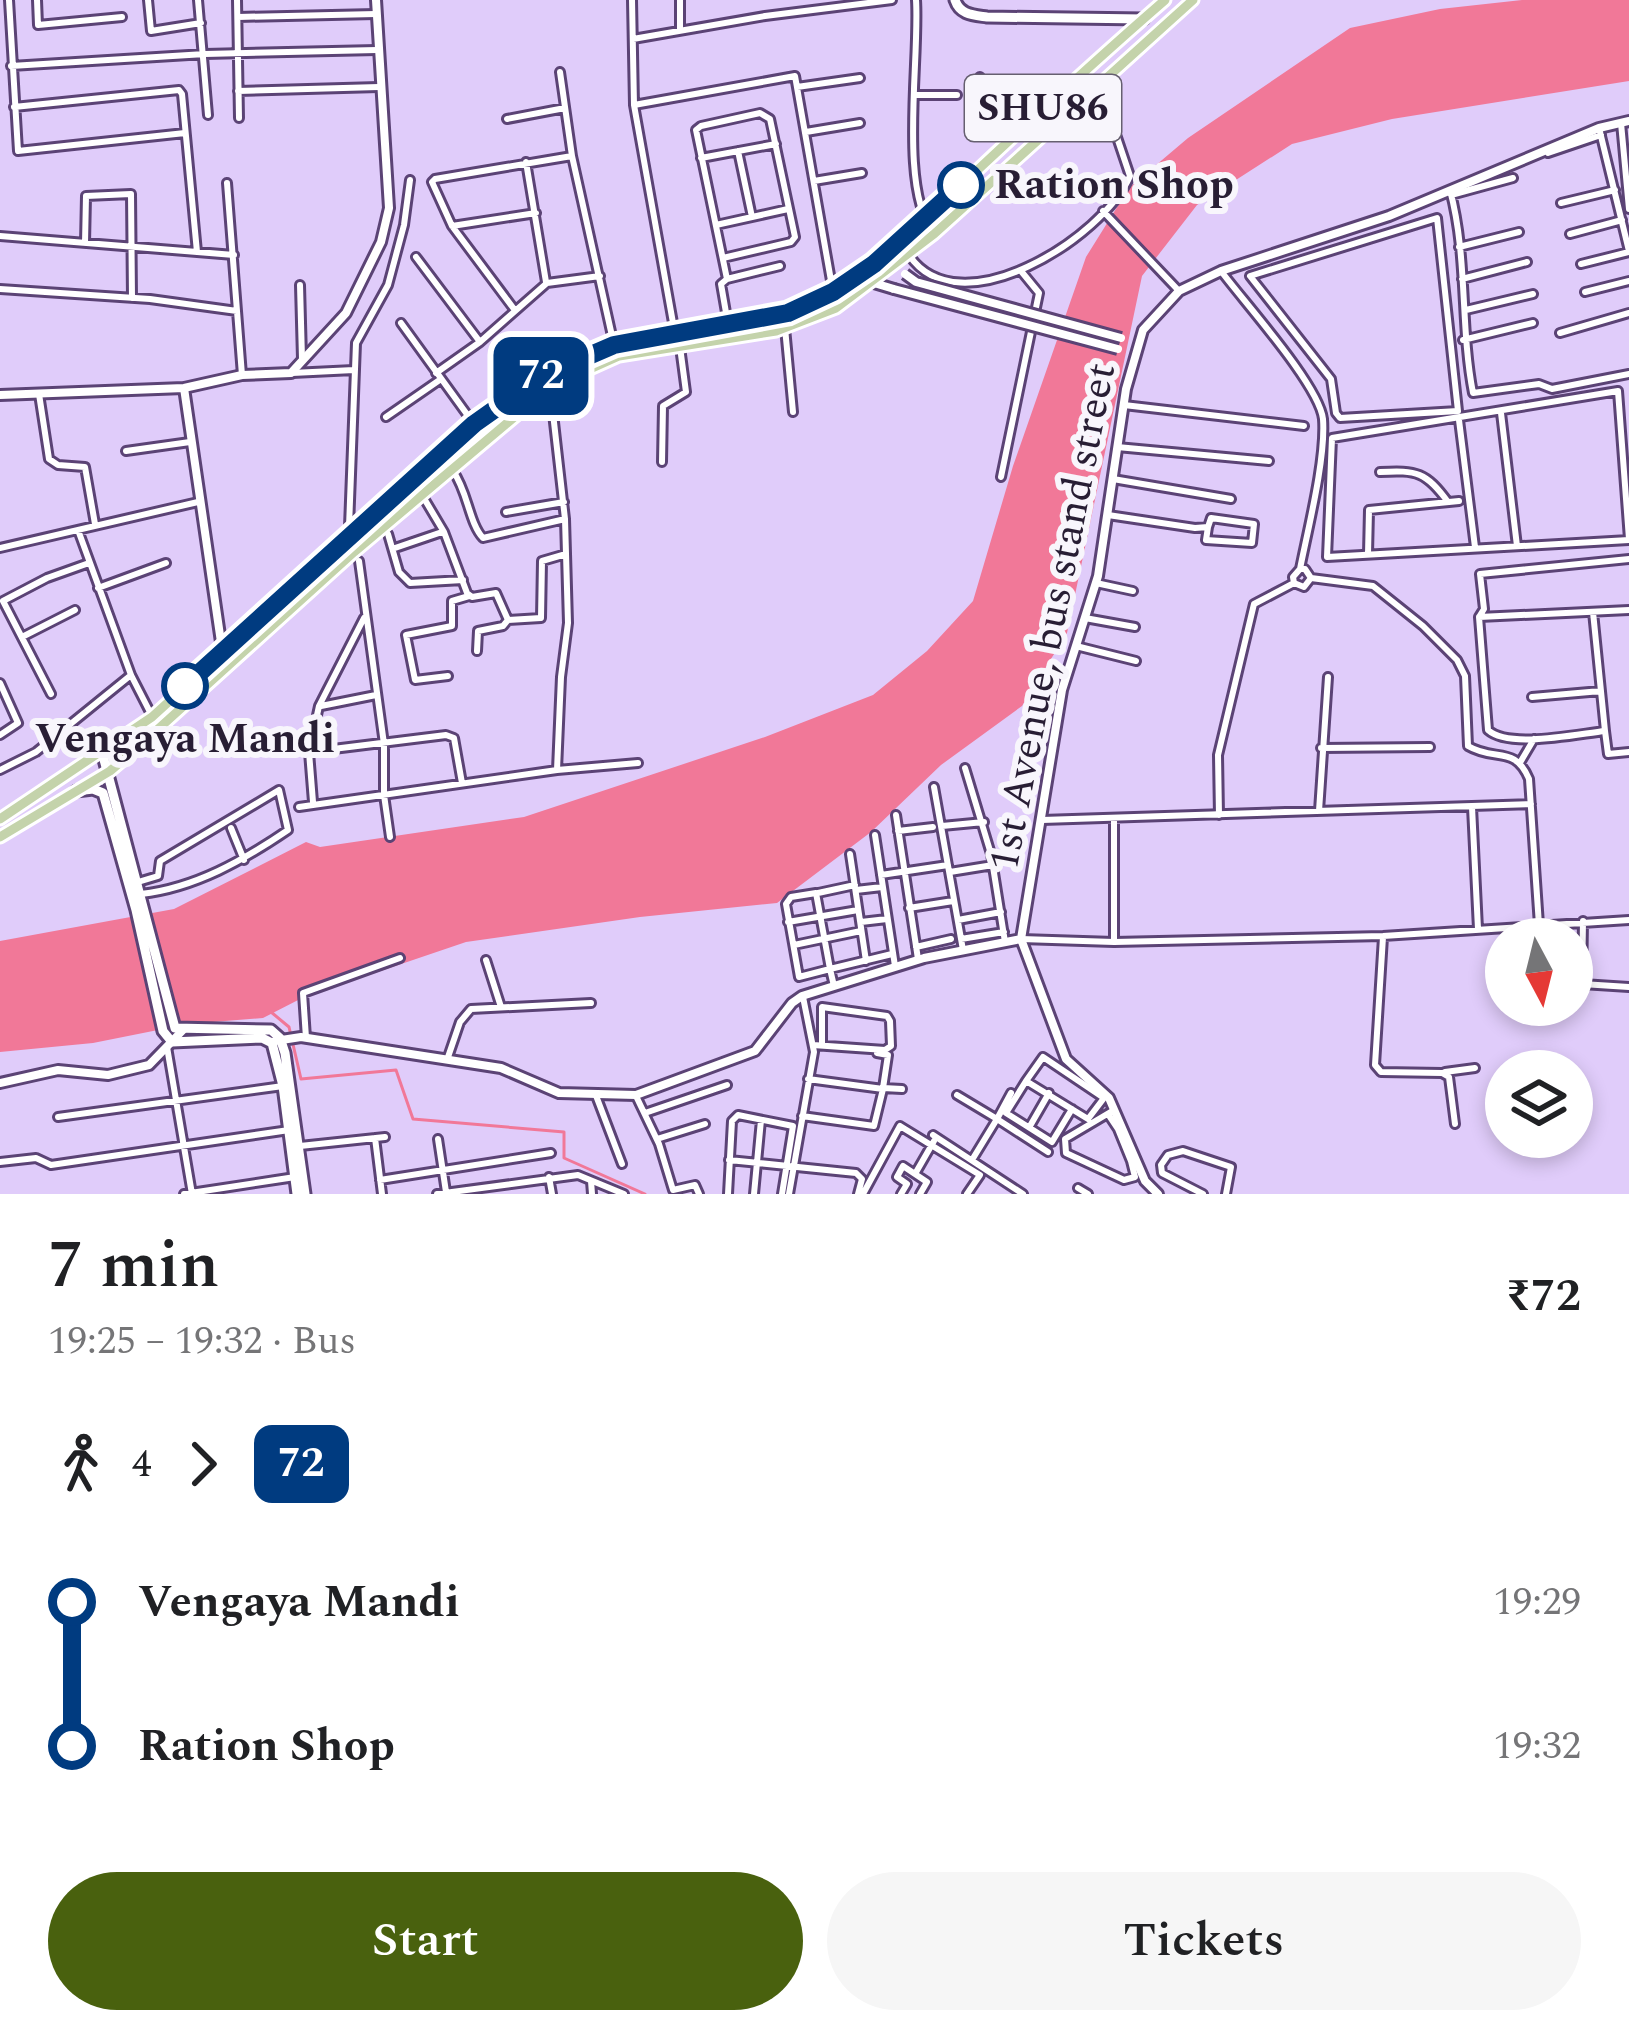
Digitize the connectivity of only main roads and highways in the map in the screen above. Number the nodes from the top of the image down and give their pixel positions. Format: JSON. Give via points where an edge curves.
{"nodes":[{"id":1,"x":955,"y":0,"type":"edge"},
{"id":2,"x":1165,"y":0,"type":"edge"},
{"id":3,"x":1193,"y":0,"type":"edge"},
{"id":4,"x":1144,"y":19,"type":"junction"},
{"id":5,"x":1052,"y":100,"type":"junction"},
{"id":6,"x":1068,"y":115,"type":"junction"},
{"id":7,"x":102,"y":752,"type":"junction"},
{"id":8,"x":83,"y":763,"type":"junction"},
{"id":9,"x":110,"y":771,"type":"junction"},
{"id":10,"x":93,"y":780,"type":"junction"},
{"id":11,"x":76,"y":791,"type":"junction"},
{"id":12,"x":0,"y":819,"type":"edge"},
{"id":13,"x":0,"y":837,"type":"edge"},
{"id":14,"x":141,"y":909,"type":"junction"},
{"id":15,"x":280,"y":1039,"type":"junction"},
{"id":16,"x":301,"y":1194,"type":"edge"}],
"edges":[{"from":1,"to":4,"type":"main road","via":[[968,14],[987,17]]},
{"from":2,"to":4,"type":"main road","number":"SHU86"},
{"from":3,"to":6,"type":"main road","number":"SHU86"},
{"from":4,"to":5,"type":"main road","number":"SHU86"},
{"from":5,"to":6,"type":"main road"},
{"from":5,"to":7,"type":"main road","number":"SHU86","via":[[833,292],[788,313],[614,345],[542,376],[474,424],[152,717]]},
{"from":6,"to":9,"type":"main road","number":"SHU86","via":[[836,308],[784,328],[619,356],[550,387]]},
{"from":7,"to":8,"type":"main road","number":"SHU86"},
{"from":7,"to":9,"type":"main road"},
{"from":8,"to":10,"type":"main road"},
{"from":8,"to":12,"type":"main road","number":"SHU86"},
{"from":9,"to":10,"type":"main road","number":"SHU86"},
{"from":9,"to":14,"type":"main road"},
{"from":10,"to":11,"type":"main road","number":"SHU86"},
{"from":11,"to":13,"type":"main road","number":"SHU86"},
{"from":11,"to":14,"type":"main road","via":[[103,793]]},
{"from":14,"to":15,"type":"main road","via":[[179,1029],[271,1030]]},
{"from":14,"to":15,"type":"main road","via":[[169,1044]]},
{"from":15,"to":16,"type":"main road"},
{"from":15,"to":16,"type":"main road"}]}
